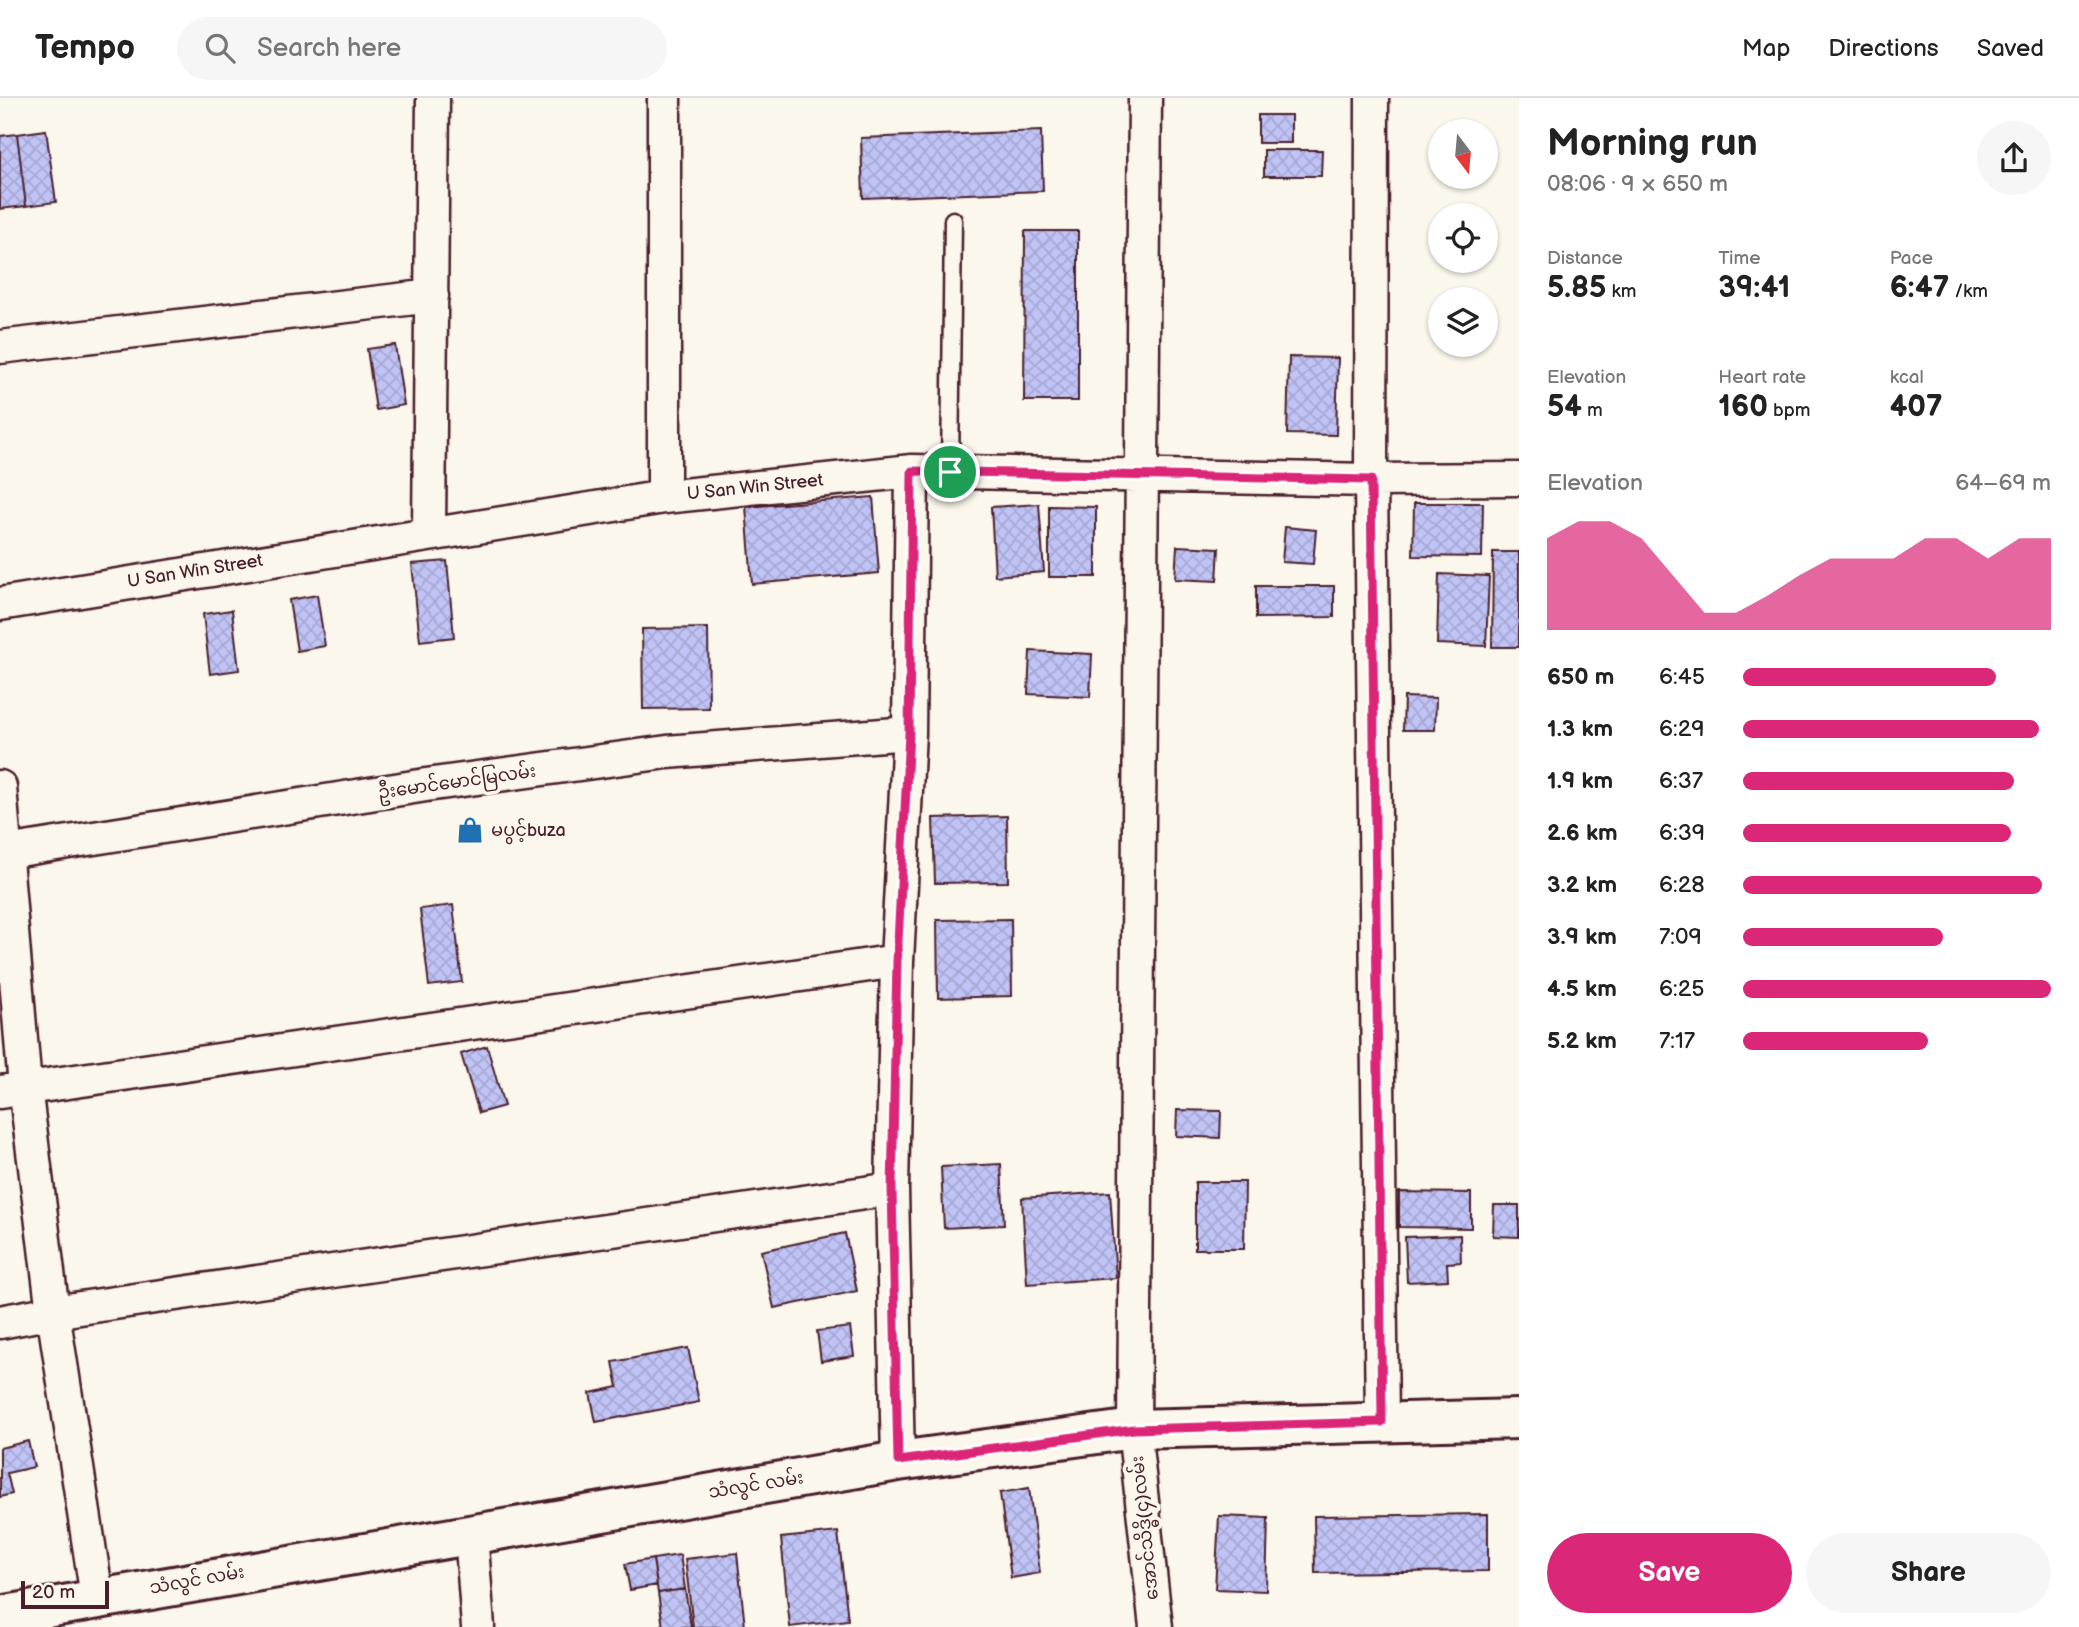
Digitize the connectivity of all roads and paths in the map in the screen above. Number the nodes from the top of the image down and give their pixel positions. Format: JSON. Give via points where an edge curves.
{"nodes":[{"id":1,"x":433,"y":98,"type":"edge"},
{"id":2,"x":664,"y":98,"type":"edge"},
{"id":3,"x":1145,"y":98,"type":"edge"},
{"id":4,"x":1372,"y":98,"type":"edge"},
{"id":5,"x":953,"y":220,"type":"dead end"},
{"id":6,"x":432,"y":296,"type":"junction"},
{"id":7,"x":0,"y":347,"type":"edge"},
{"id":8,"x":912,"y":471,"type":"junction"},
{"id":9,"x":950,"y":472,"type":"junction"},
{"id":10,"x":1142,"y":473,"type":"junction"},
{"id":11,"x":1519,"y":479,"type":"edge"},
{"id":12,"x":1371,"y":480,"type":"junction"},
{"id":13,"x":664,"y":497,"type":"junction"},
{"id":14,"x":429,"y":532,"type":"junction"},
{"id":15,"x":0,"y":604,"type":"edge"},
{"id":16,"x":909,"y":733,"type":"junction"},
{"id":17,"x":0,"y":787,"type":"edge"},
{"id":18,"x":4,"y":853,"type":"edge"},
{"id":19,"x":897,"y":961,"type":"junction"},
{"id":20,"x":13,"y":1089,"type":"edge"},
{"id":21,"x":892,"y":1189,"type":"junction"},
{"id":22,"x":53,"y":1312,"type":"junction"},
{"id":23,"x":0,"y":1322,"type":"edge"},
{"id":24,"x":1519,"y":1419,"type":"edge"},
{"id":25,"x":1382,"y":1422,"type":"junction"},
{"id":26,"x":1134,"y":1429,"type":"junction"},
{"id":27,"x":898,"y":1461,"type":"junction"},
{"id":28,"x":471,"y":1532,"type":"junction"},
{"id":29,"x":97,"y":1597,"type":"junction"},
{"id":30,"x":0,"y":1616,"type":"edge"},
{"id":31,"x":478,"y":1627,"type":"edge"},
{"id":32,"x":1156,"y":1627,"type":"edge"}],
"edges":[{"from":1,"to":6,"type":"street"},
{"from":2,"to":13,"type":"street"},
{"from":3,"to":10,"type":"street","name":"အောင်သိဒ္ဓိ(၄)လမ်း"},
{"from":4,"to":12,"type":"street"},
{"from":5,"to":9,"type":"lane"},
{"from":6,"to":7,"type":"street"},
{"from":6,"to":14,"type":"street"},
{"from":8,"to":9,"type":"street","name":"U San Win Street"},
{"from":8,"to":13,"type":"street","name":"U San Win Street"},
{"from":8,"to":16,"type":"street"},
{"from":9,"to":10,"type":"street","name":"U San Win Street"},
{"from":10,"to":12,"type":"street","name":"U San Win Street"},
{"from":10,"to":26,"type":"street","name":"အောင်သိဒ္ဓိ(၄)လမ်း"},
{"from":11,"to":12,"type":"street","name":"U San Win Street"},
{"from":12,"to":25,"type":"street"},
{"from":13,"to":14,"type":"street","name":"U San Win Street"},
{"from":14,"to":15,"type":"street","name":"U San Win Street"},
{"from":16,"to":18,"type":"street","name":"ဦးမောင်မောင်မြလမ်း","via":[[667,752],[426,785]]},
{"from":16,"to":19,"type":"street"},
{"from":17,"to":18,"type":"street"},
{"from":18,"to":20,"type":"street"},
{"from":19,"to":20,"type":"street"},
{"from":19,"to":21,"type":"street"},
{"from":20,"to":22,"type":"street"},
{"from":21,"to":22,"type":"street"},
{"from":21,"to":27,"type":"street"},
{"from":22,"to":23,"type":"street"},
{"from":22,"to":29,"type":"street"},
{"from":24,"to":25,"type":"street","name":"သံလွင် လမ်း"},
{"from":25,"to":26,"type":"street","name":"သံလွင် လမ်း"},
{"from":26,"to":27,"type":"street","name":"သံလွင် လမ်း"},
{"from":26,"to":32,"type":"street","name":"အောင်သိဒ္ဓိ(၄)လမ်း"},
{"from":27,"to":28,"type":"street","name":"သံလွင် လမ်း"},
{"from":28,"to":29,"type":"street","name":"သံလွင် လမ်း"},
{"from":28,"to":31,"type":"street"},
{"from":29,"to":30,"type":"street","name":"သံလွင် လမ်း"}]}
